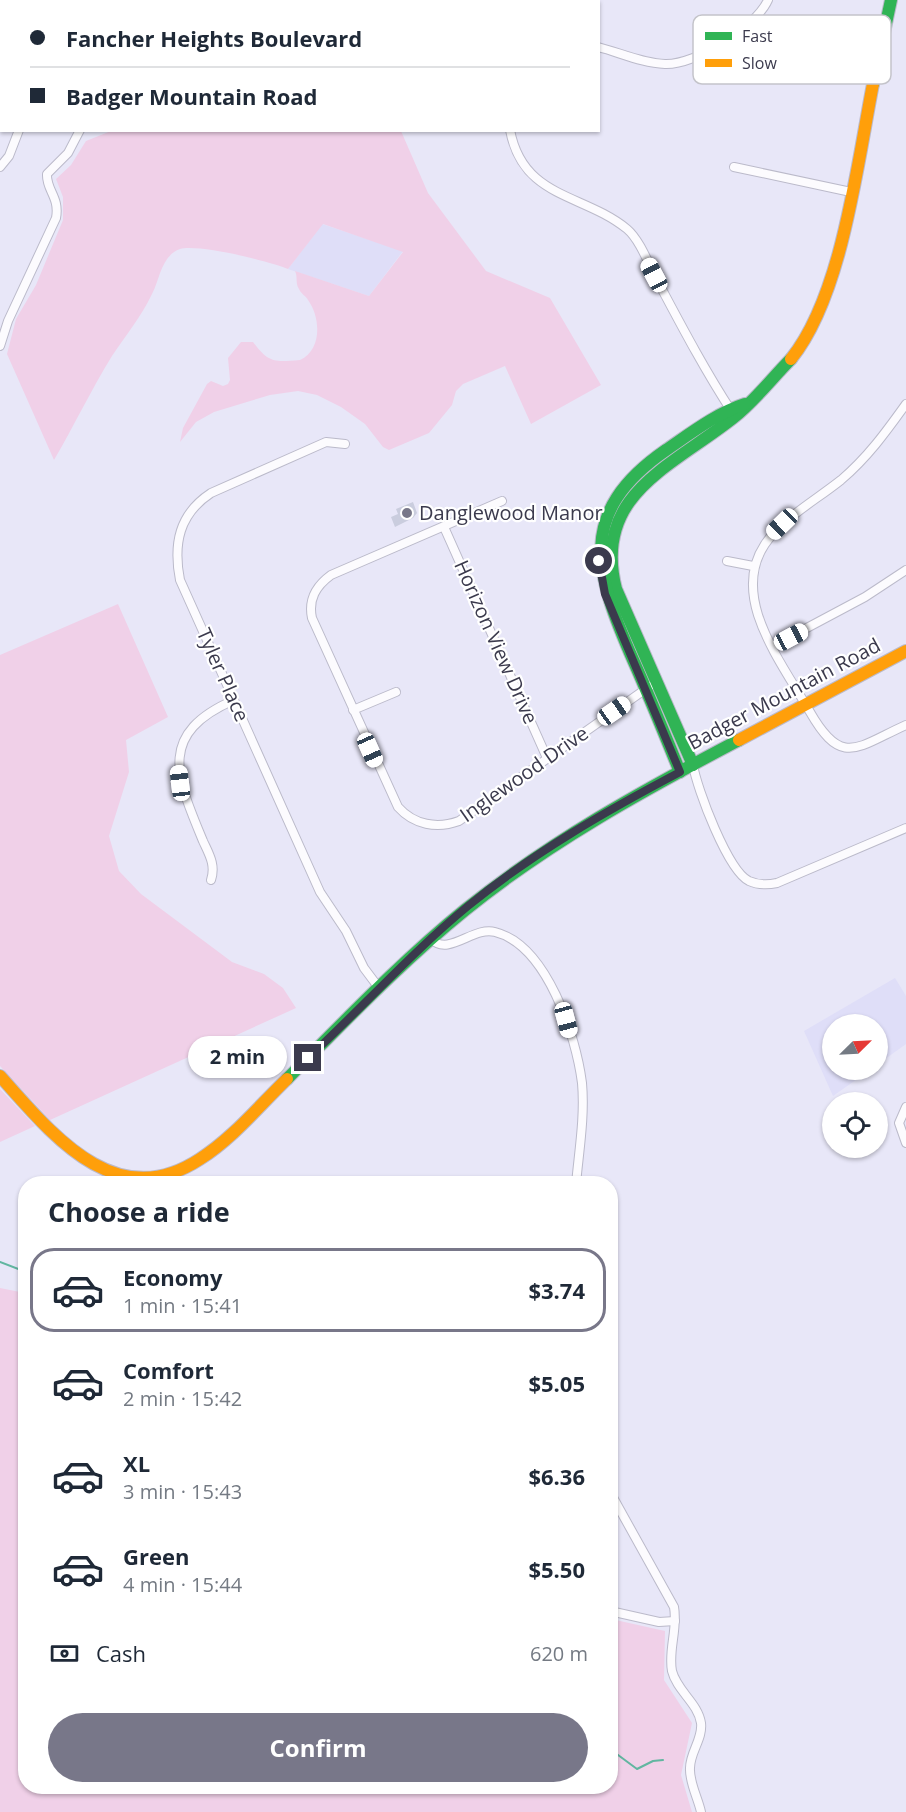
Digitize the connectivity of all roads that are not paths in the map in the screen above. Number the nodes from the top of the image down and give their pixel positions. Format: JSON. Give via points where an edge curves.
{"nodes":[{"id":1,"x":768,"y":0,"type":"edge"},
{"id":2,"x":891,"y":0,"type":"edge"},
{"id":3,"x":758,"y":15,"type":"edge"},
{"id":4,"x":888,"y":15,"type":"edge"},
{"id":5,"x":600,"y":48,"type":"edge"},
{"id":6,"x":693,"y":57,"type":"edge"},
{"id":7,"x":874,"y":84,"type":"edge"},
{"id":8,"x":18,"y":132,"type":"edge"},
{"id":9,"x":79,"y":132,"type":"edge"},
{"id":10,"x":510,"y":132,"type":"edge"},
{"id":11,"x":11,"y":151,"type":"junction"},
{"id":12,"x":0,"y":160,"type":"edge"},
{"id":13,"x":0,"y":167,"type":"edge"},
{"id":14,"x":734,"y":167,"type":"dead end"},
{"id":15,"x":851,"y":192,"type":"junction"},
{"id":16,"x":0,"y":346,"type":"edge"},
{"id":17,"x":906,"y":404,"type":"edge"},
{"id":18,"x":732,"y":413,"type":"junction"},
{"id":19,"x":345,"y":444,"type":"dead end"},
{"id":20,"x":502,"y":501,"type":"dead end"},
{"id":21,"x":444,"y":527,"type":"junction"},
{"id":22,"x":728,"y":561,"type":"dead end"},
{"id":23,"x":753,"y":566,"type":"junction"},
{"id":24,"x":906,"y":570,"type":"edge"},
{"id":25,"x":773,"y":646,"type":"junction"},
{"id":26,"x":906,"y":651,"type":"edge"},
{"id":27,"x":651,"y":685,"type":"junction"},
{"id":28,"x":396,"y":692,"type":"dead end"},
{"id":29,"x":234,"y":700,"type":"junction"},
{"id":30,"x":806,"y":705,"type":"junction"},
{"id":31,"x":353,"y":710,"type":"junction"},
{"id":32,"x":906,"y":725,"type":"edge"},
{"id":33,"x":547,"y":758,"type":"junction"},
{"id":34,"x":693,"y":765,"type":"junction"},
{"id":35,"x":680,"y":772,"type":"junction"},
{"id":36,"x":697,"y":788,"type":"junction"},
{"id":37,"x":906,"y":828,"type":"edge"},
{"id":38,"x":211,"y":880,"type":"dead end"},
{"id":39,"x":431,"y":939,"type":"junction"},
{"id":40,"x":379,"y":988,"type":"junction"},
{"id":41,"x":0,"y":1076,"type":"edge"},
{"id":42,"x":906,"y":1107,"type":"edge"},
{"id":43,"x":906,"y":1143,"type":"edge"},
{"id":44,"x":121,"y":1176,"type":"edge"},
{"id":45,"x":164,"y":1176,"type":"edge"},
{"id":46,"x":576,"y":1176,"type":"edge"},
{"id":47,"x":618,"y":1508,"type":"edge"},
{"id":48,"x":618,"y":1613,"type":"edge"},
{"id":49,"x":675,"y":1621,"type":"junction"},
{"id":50,"x":701,"y":1812,"type":"edge"}],
"edges":[{"from":1,"to":3,"type":"street"},
{"from":2,"to":4,"type":"main road"},
{"from":5,"to":6,"type":"street","via":[[647,62],[669,64]]},
{"from":7,"to":15,"type":"main road"},
{"from":8,"to":11,"type":"street"},
{"from":9,"to":16,"type":"street","via":[[68,153],[47,174],[57,200],[56,218]]},
{"from":10,"to":18,"type":"street","via":[[527,170],[543,186],[602,212],[629,231]]},
{"from":11,"to":12,"type":"street"},
{"from":11,"to":13,"type":"street"},
{"from":14,"to":15,"type":"street"},
{"from":15,"to":18,"type":"main road","via":[[837,260],[819,314],[793,357]]},
{"from":17,"to":23,"type":"street","via":[[867,455],[841,480],[794,512],[770,536]]},
{"from":18,"to":27,"type":"main road","via":[[639,488],[628,500],[614,531],[610,550],[613,578]]},
{"from":19,"to":29,"type":"street","name":"Tyler Place","via":[[326,442],[211,493],[190,511],[180,530],[176,554],[180,580]]},
{"from":20,"to":21,"type":"street","name":"Inglewood Drive"},
{"from":21,"to":31,"type":"street","name":"Inglewood Drive","via":[[332,575],[314,591],[312,618]]},
{"from":21,"to":33,"type":"street","name":"Horizon View Drive"},
{"from":22,"to":23,"type":"street"},
{"from":23,"to":25,"type":"street","via":[[758,614]]},
{"from":24,"to":25,"type":"street","via":[[865,597]]},
{"from":25,"to":30,"type":"street"},
{"from":26,"to":30,"type":"main road","name":"Badger Mountain Road"},
{"from":27,"to":33,"type":"street","name":"Inglewood Drive"},
{"from":27,"to":34,"type":"main road"},
{"from":27,"to":35,"type":"main road"},
{"from":28,"to":31,"type":"street"},
{"from":29,"to":38,"type":"street","via":[[207,712],[198,721],[185,740],[180,758],[180,783],[213,865]]},
{"from":29,"to":40,"type":"street","name":"Tyler Place","via":[[320,892]]},
{"from":30,"to":32,"type":"street","via":[[825,735],[841,748],[856,747]]},
{"from":30,"to":34,"type":"main road","name":"Badger Mountain Road"},
{"from":31,"to":33,"type":"street","name":"Inglewood Drive","via":[[393,799],[403,813],[425,824],[459,821]]},
{"from":34,"to":35,"type":"main road","name":"Badger Mountain Road"},
{"from":34,"to":36,"type":"street"},
{"from":35,"to":36,"type":"street"},
{"from":35,"to":39,"type":"main road","name":"Badger Mountain Road","via":[[552,846],[492,887]]},
{"from":36,"to":37,"type":"street","via":[[731,862],[749,881],[763,884],[788,879]]},
{"from":39,"to":40,"type":"main road","name":"Badger Mountain Road"},
{"from":39,"to":46,"type":"street","via":[[444,945],[478,932],[496,932],[520,945],[549,984],[566,1020],[582,1082]]},
{"from":40,"to":45,"type":"main road","name":"Badger Mountain Road","via":[[212,1151]]},
{"from":41,"to":44,"type":"main road","name":"Badger Mountain Road","via":[[82,1160]]},
{"from":42,"to":43,"type":"street","via":[[899,1123]]},
{"from":47,"to":49,"type":"street","via":[[671,1601]]},
{"from":48,"to":49,"type":"street","via":[[658,1622]]},
{"from":49,"to":50,"type":"street","via":[[672,1669],[700,1722],[690,1769]]}]}
